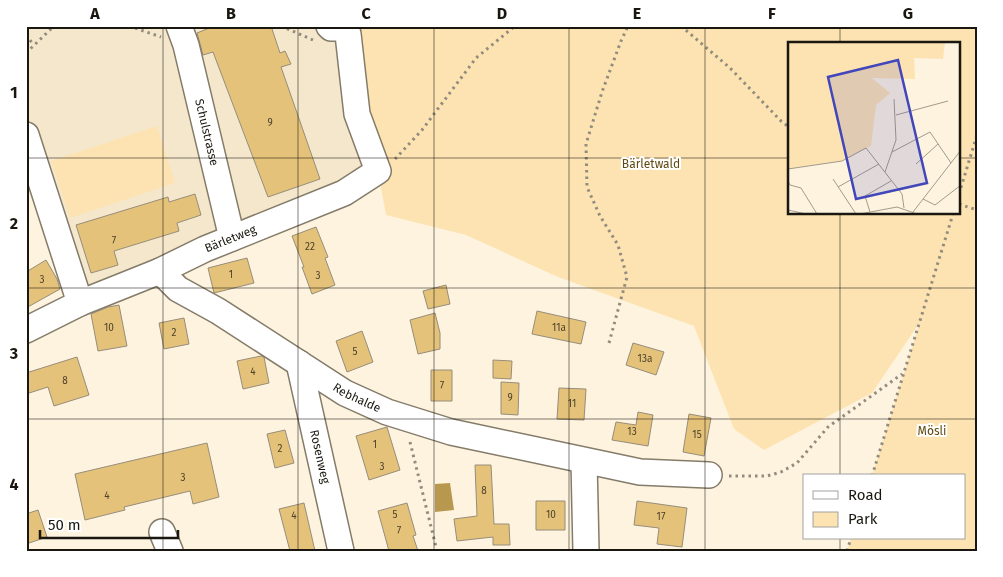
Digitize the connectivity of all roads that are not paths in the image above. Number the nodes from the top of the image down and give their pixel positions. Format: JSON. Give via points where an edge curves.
{"nodes":[{"id":1,"x":179,"y":26,"type":"edge"},
{"id":2,"x":329,"y":26,"type":"edge"},
{"id":3,"x":26,"y":135,"type":"edge"},
{"id":4,"x":232,"y":238,"type":"junction"},
{"id":5,"x":160,"y":271,"type":"junction"},
{"id":6,"x":80,"y":303,"type":"junction"},
{"id":7,"x":26,"y":330,"type":"edge"},
{"id":8,"x":299,"y":363,"type":"junction"},
{"id":9,"x":584,"y":461,"type":"junction"},
{"id":10,"x":709,"y":475,"type":"road end"},
{"id":11,"x":341,"y":551,"type":"edge"},
{"id":12,"x":586,"y":551,"type":"edge"}],
"edges":[{"from":1,"to":4,"type":"street","name":"Schulstrasse"},
{"from":2,"to":4,"type":"street","name":"Bärletweg","via":[[341,28],[348,34],[358,114],[378,171],[344,193]]},
{"from":3,"to":6,"type":"street"},
{"from":4,"to":5,"type":"street","name":"Bärletweg"},
{"from":5,"to":6,"type":"street","name":"Bärletweg"},
{"from":5,"to":8,"type":"street","name":"Rebhalde","via":[[178,289]]},
{"from":6,"to":7,"type":"street","name":"Bärletweg"},
{"from":8,"to":9,"type":"street","name":"Rebhalde","via":[[345,393],[387,412],[452,432]]},
{"from":8,"to":11,"type":"street","name":"Rosenweg"},
{"from":9,"to":10,"type":"street","name":"Rebhalde","via":[[664,475]]},
{"from":9,"to":12,"type":"street"}]}
